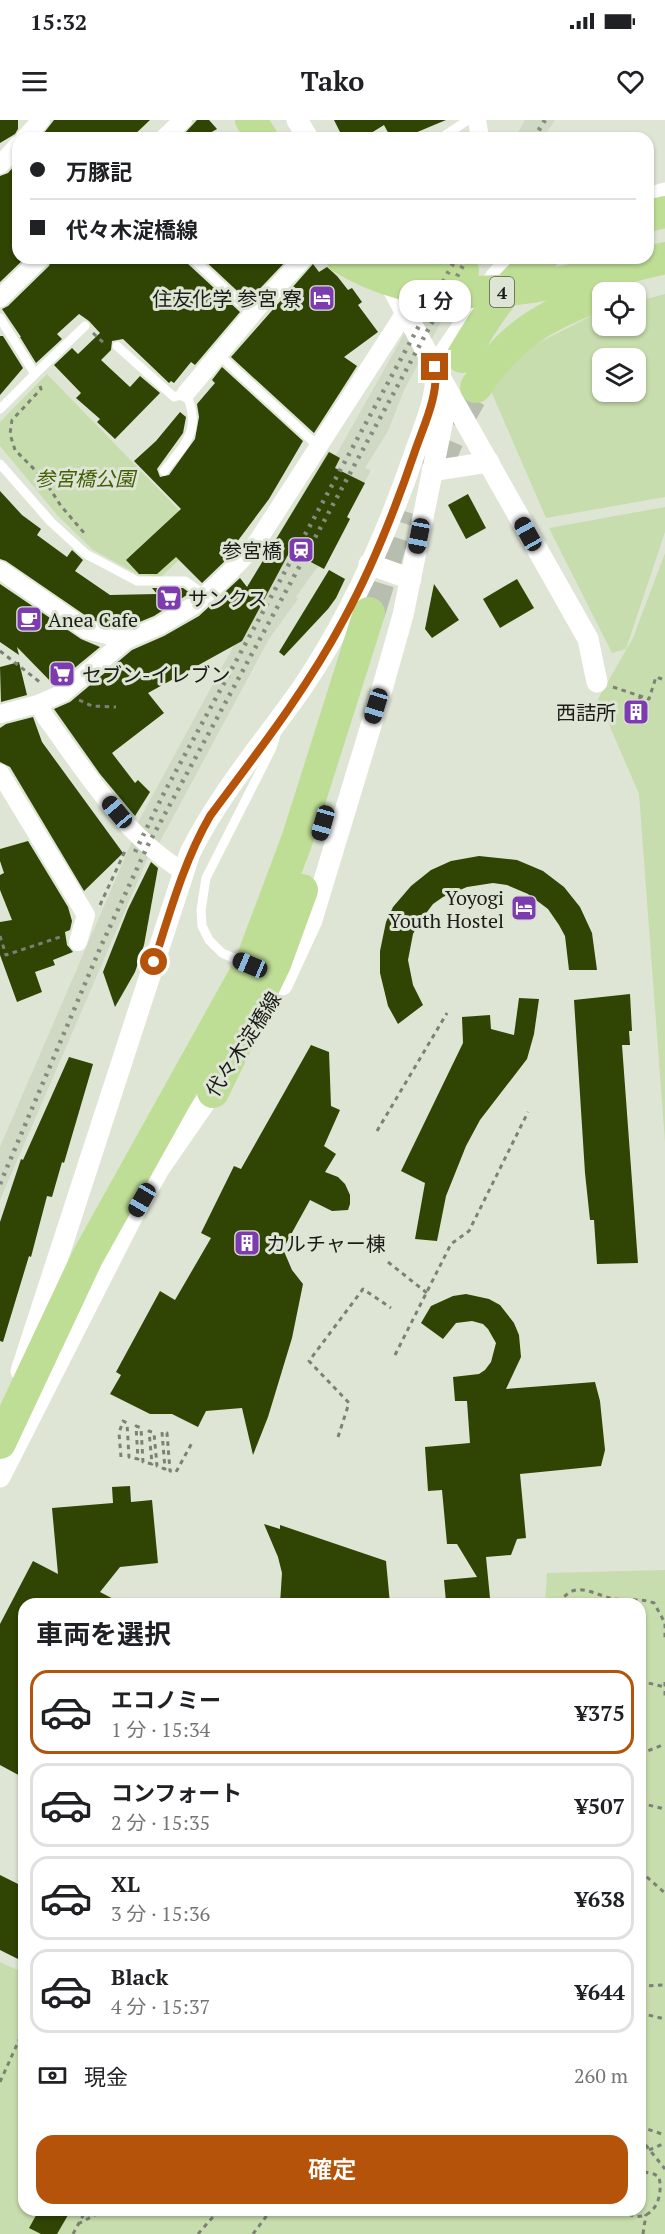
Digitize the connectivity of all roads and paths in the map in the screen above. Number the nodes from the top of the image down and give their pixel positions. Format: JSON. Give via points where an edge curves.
{"nodes":[{"id":1,"x":41,"y":120,"type":"edge"},
{"id":2,"x":183,"y":120,"type":"edge"},
{"id":3,"x":468,"y":120,"type":"edge"},
{"id":4,"x":32,"y":132,"type":"edge"},
{"id":5,"x":170,"y":132,"type":"edge"},
{"id":6,"x":450,"y":132,"type":"edge"},
{"id":7,"x":12,"y":153,"type":"edge"},
{"id":8,"x":0,"y":165,"type":"edge"},
{"id":9,"x":35,"y":264,"type":"edge"},
{"id":10,"x":198,"y":264,"type":"edge"},
{"id":11,"x":298,"y":264,"type":"edge"},
{"id":12,"x":355,"y":264,"type":"edge"},
{"id":13,"x":379,"y":264,"type":"edge"},
{"id":14,"x":416,"y":264,"type":"edge"},
{"id":15,"x":507,"y":264,"type":"edge"},
{"id":16,"x":534,"y":264,"type":"edge"},
{"id":17,"x":548,"y":264,"type":"edge"},
{"id":18,"x":638,"y":264,"type":"edge"},
{"id":19,"x":665,"y":277,"type":"edge"},
{"id":20,"x":646,"y":282,"type":"edge"},
{"id":21,"x":0,"y":298,"type":"edge"},
{"id":22,"x":592,"y":299,"type":"edge"},
{"id":23,"x":406,"y":311,"type":"junction"},
{"id":24,"x":252,"y":314,"type":"junction"},
{"id":25,"x":0,"y":318,"type":"edge"},
{"id":26,"x":85,"y":326,"type":"joint"},
{"id":27,"x":117,"y":346,"type":"joint"},
{"id":28,"x":219,"y":355,"type":"junction"},
{"id":29,"x":442,"y":365,"type":"junction"},
{"id":30,"x":35,"y":374,"type":"junction"},
{"id":31,"x":476,"y":387,"type":"tunnel mouth"},
{"id":32,"x":186,"y":393,"type":"junction"},
{"id":33,"x":0,"y":409,"type":"edge"},
{"id":34,"x":319,"y":447,"type":"junction"},
{"id":35,"x":489,"y":462,"type":"junction"},
{"id":36,"x":0,"y":464,"type":"edge"},
{"id":37,"x":164,"y":471,"type":"dead end"},
{"id":38,"x":432,"y":471,"type":"junction"},
{"id":39,"x":87,"y":536,"type":"dead end"},
{"id":40,"x":369,"y":564,"type":"junction"},
{"id":41,"x":0,"y":570,"type":"edge"},
{"id":42,"x":411,"y":579,"type":"junction"},
{"id":43,"x":205,"y":595,"type":"junction"},
{"id":44,"x":126,"y":640,"type":"junction"},
{"id":45,"x":0,"y":651,"type":"edge"},
{"id":46,"x":665,"y":680,"type":"edge"},
{"id":47,"x":597,"y":682,"type":"dead end"},
{"id":48,"x":619,"y":689,"type":"dead end"},
{"id":49,"x":60,"y":695,"type":"junction"},
{"id":50,"x":640,"y":697,"type":"junction"},
{"id":51,"x":38,"y":704,"type":"junction"},
{"id":52,"x":116,"y":707,"type":"dead end"},
{"id":53,"x":638,"y":708,"type":"dead end"},
{"id":54,"x":0,"y":714,"type":"edge"},
{"id":55,"x":281,"y":717,"type":"junction"},
{"id":56,"x":0,"y":772,"type":"edge"},
{"id":57,"x":134,"y":830,"type":"junction"},
{"id":58,"x":184,"y":872,"type":"junction"},
{"id":59,"x":81,"y":929,"type":"junction"},
{"id":60,"x":0,"y":936,"type":"edge"},
{"id":61,"x":250,"y":965,"type":"junction"},
{"id":62,"x":447,"y":1013,"type":"dead end"},
{"id":63,"x":213,"y":1092,"type":"junction"},
{"id":64,"x":528,"y":1112,"type":"dead end"},
{"id":65,"x":377,"y":1131,"type":"dead end"},
{"id":66,"x":388,"y":1262,"type":"dead end"},
{"id":67,"x":427,"y":1293,"type":"junction"},
{"id":68,"x":391,"y":1308,"type":"dead end"},
{"id":69,"x":395,"y":1355,"type":"dead end"},
{"id":70,"x":338,"y":1437,"type":"dead end"},
{"id":71,"x":0,"y":1441,"type":"edge"},
{"id":72,"x":193,"y":1441,"type":"dead end"},
{"id":73,"x":121,"y":1457,"type":"dead end"},
{"id":74,"x":0,"y":1477,"type":"edge"},
{"id":75,"x":562,"y":1598,"type":"edge"},
{"id":76,"x":610,"y":1598,"type":"edge"},
{"id":77,"x":646,"y":1600,"type":"edge"},
{"id":78,"x":665,"y":1638,"type":"edge"},
{"id":79,"x":646,"y":1682,"type":"edge"},
{"id":80,"x":665,"y":1682,"type":"edge"},
{"id":81,"x":664,"y":1687,"type":"edge"},
{"id":82,"x":665,"y":1698,"type":"edge"},
{"id":83,"x":665,"y":1744,"type":"edge"},
{"id":84,"x":646,"y":1752,"type":"edge"},
{"id":85,"x":646,"y":1804,"type":"edge"},
{"id":86,"x":665,"y":1809,"type":"edge"},
{"id":87,"x":646,"y":1877,"type":"edge"},
{"id":88,"x":665,"y":1893,"type":"edge"},
{"id":89,"x":665,"y":1985,"type":"edge"},
{"id":90,"x":646,"y":1986,"type":"edge"},
{"id":91,"x":646,"y":2014,"type":"edge"},
{"id":92,"x":665,"y":2019,"type":"edge"},
{"id":93,"x":18,"y":2042,"type":"edge"},
{"id":94,"x":0,"y":2082,"type":"edge"},
{"id":95,"x":646,"y":2130,"type":"edge"},
{"id":96,"x":665,"y":2135,"type":"edge"},
{"id":97,"x":665,"y":2143,"type":"edge"},
{"id":98,"x":646,"y":2146,"type":"edge"},
{"id":99,"x":649,"y":2150,"type":"junction"},
{"id":100,"x":665,"y":2169,"type":"edge"},
{"id":101,"x":646,"y":2172,"type":"edge"},
{"id":102,"x":659,"y":2177,"type":"junction"},
{"id":103,"x":663,"y":2200,"type":"edge"},
{"id":104,"x":646,"y":2214,"type":"edge"},
{"id":105,"x":83,"y":2216,"type":"edge"},
{"id":106,"x":93,"y":2216,"type":"edge"},
{"id":107,"x":215,"y":2216,"type":"edge"},
{"id":108,"x":266,"y":2216,"type":"edge"},
{"id":109,"x":646,"y":2216,"type":"edge"},
{"id":110,"x":78,"y":2224,"type":"junction"},
{"id":111,"x":73,"y":2234,"type":"edge"},
{"id":112,"x":198,"y":2234,"type":"edge"},
{"id":113,"x":253,"y":2234,"type":"edge"},
{"id":114,"x":643,"y":2234,"type":"edge"}],
"edges":[{"from":1,"to":4,"type":"street"},
{"from":2,"to":5,"type":"street"},
{"from":3,"to":6,"type":"lane"},
{"from":7,"to":8,"type":"street"},
{"from":9,"to":21,"type":"street"},
{"from":10,"to":24,"type":"lane"},
{"from":11,"to":24,"type":"street"},
{"from":12,"to":18,"type":"highway","number":"4","via":[[393,282],[466,293],[536,287]]},
{"from":13,"to":23,"type":"street"},
{"from":14,"to":17,"type":"highway","number":"4","via":[[471,272]]},
{"from":15,"to":29,"type":"street"},
{"from":16,"to":29,"type":"highway","via":[[519,276]]},
{"from":19,"to":20,"type":"highway"},
{"from":22,"to":31,"type":"highway","via":[[531,327],[510,343]]},
{"from":23,"to":29,"type":"street"},
{"from":23,"to":34,"type":"street"},
{"from":24,"to":28,"type":"street"},
{"from":25,"to":30,"type":"lane"},
{"from":26,"to":27,"type":"path","via":[[109,348]]},
{"from":26,"to":30,"type":"lane"},
{"from":27,"to":32,"type":"lane","via":[[174,397]]},
{"from":28,"to":32,"type":"street"},
{"from":28,"to":34,"type":"lane"},
{"from":29,"to":35,"type":"street"},
{"from":29,"to":38,"type":"street","name":"代々木淀橋線","via":[[444,415]]},
{"from":29,"to":40,"type":"street","via":[[402,488]]},
{"from":30,"to":33,"type":"lane"},
{"from":30,"to":39,"type":"path","via":[[41,389],[12,420],[10,434],[15,450],[43,478]]},
{"from":32,"to":37,"type":"lane","via":[[194,425],[188,441]]},
{"from":34,"to":43,"type":"street","via":[[253,548]]},
{"from":35,"to":38,"type":"street"},
{"from":35,"to":47,"type":"street","via":[[588,639]]},
{"from":36,"to":43,"type":"lane","via":[[51,522],[86,554],[137,581],[185,581]]},
{"from":38,"to":42,"type":"street","name":"代々木淀橋線"},
{"from":40,"to":42,"type":"street"},
{"from":40,"to":55,"type":"street","via":[[345,618]]},
{"from":41,"to":44,"type":"street","via":[[87,630]]},
{"from":42,"to":63,"type":"street","name":"代々木淀橋線","via":[[312,920],[273,1004]]},
{"from":43,"to":44,"type":"street","via":[[159,626]]},
{"from":44,"to":49,"type":"street"},
{"from":45,"to":49,"type":"path"},
{"from":46,"to":50,"type":"path","via":[[656,677],[649,699]]},
{"from":48,"to":50,"type":"path"},
{"from":49,"to":51,"type":"street"},
{"from":49,"to":52,"type":"path","via":[[92,706]]},
{"from":50,"to":53,"type":"path"},
{"from":51,"to":54,"type":"street"},
{"from":51,"to":57,"type":"street","via":[[108,802]]},
{"from":55,"to":58,"type":"street","via":[[210,816]]},
{"from":55,"to":61,"type":"lane","via":[[272,748],[206,879],[201,910],[202,926],[209,940],[222,953]]},
{"from":56,"to":59,"type":"street"},
{"from":57,"to":58,"type":"street","via":[[155,852]]},
{"from":57,"to":59,"type":"path","via":[[97,910]]},
{"from":58,"to":71,"type":"street"},
{"from":59,"to":60,"type":"path","via":[[6,955]]},
{"from":61,"to":63,"type":"highway","via":[[377,615],[294,915],[275,964]]},
{"from":61,"to":71,"type":"highway","via":[[87,1258]]},
{"from":62,"to":65,"type":"path"},
{"from":63,"to":74,"type":"street","name":"代々木淀橋線","via":[[133,1215]]},
{"from":64,"to":67,"type":"path","via":[[469,1231],[451,1244]]},
{"from":66,"to":67,"type":"path"},
{"from":67,"to":69,"type":"path"},
{"from":68,"to":70,"type":"path","via":[[363,1288],[309,1361],[349,1402]]},
{"from":72,"to":73,"type":"path","via":[[177,1472],[170,1471],[167,1433],[162,1432],[165,1469],[157,1466],[154,1433],[149,1431],[152,1464],[143,1462],[141,1428],[136,1426],[138,1459],[129,1457],[127,1423],[123,1421],[119,1433]]},
{"from":75,"to":76,"type":"path","via":[[573,1590],[585,1590]]},
{"from":77,"to":78,"type":"path","via":[[654,1603],[664,1623]]},
{"from":79,"to":81,"type":"path"},
{"from":80,"to":81,"type":"path"},
{"from":81,"to":82,"type":"path"},
{"from":83,"to":84,"type":"path"},
{"from":85,"to":86,"type":"path"},
{"from":87,"to":88,"type":"path"},
{"from":89,"to":90,"type":"path"},
{"from":91,"to":92,"type":"path"},
{"from":93,"to":94,"type":"path"},
{"from":95,"to":96,"type":"path"},
{"from":97,"to":99,"type":"path"},
{"from":98,"to":99,"type":"path"},
{"from":99,"to":100,"type":"path"},
{"from":100,"to":102,"type":"path"},
{"from":101,"to":102,"type":"path"},
{"from":102,"to":103,"type":"path"},
{"from":103,"to":104,"type":"path"},
{"from":105,"to":110,"type":"path"},
{"from":106,"to":110,"type":"path"},
{"from":107,"to":112,"type":"path"},
{"from":108,"to":113,"type":"path"},
{"from":109,"to":114,"type":"path"},
{"from":110,"to":111,"type":"path"}]}
